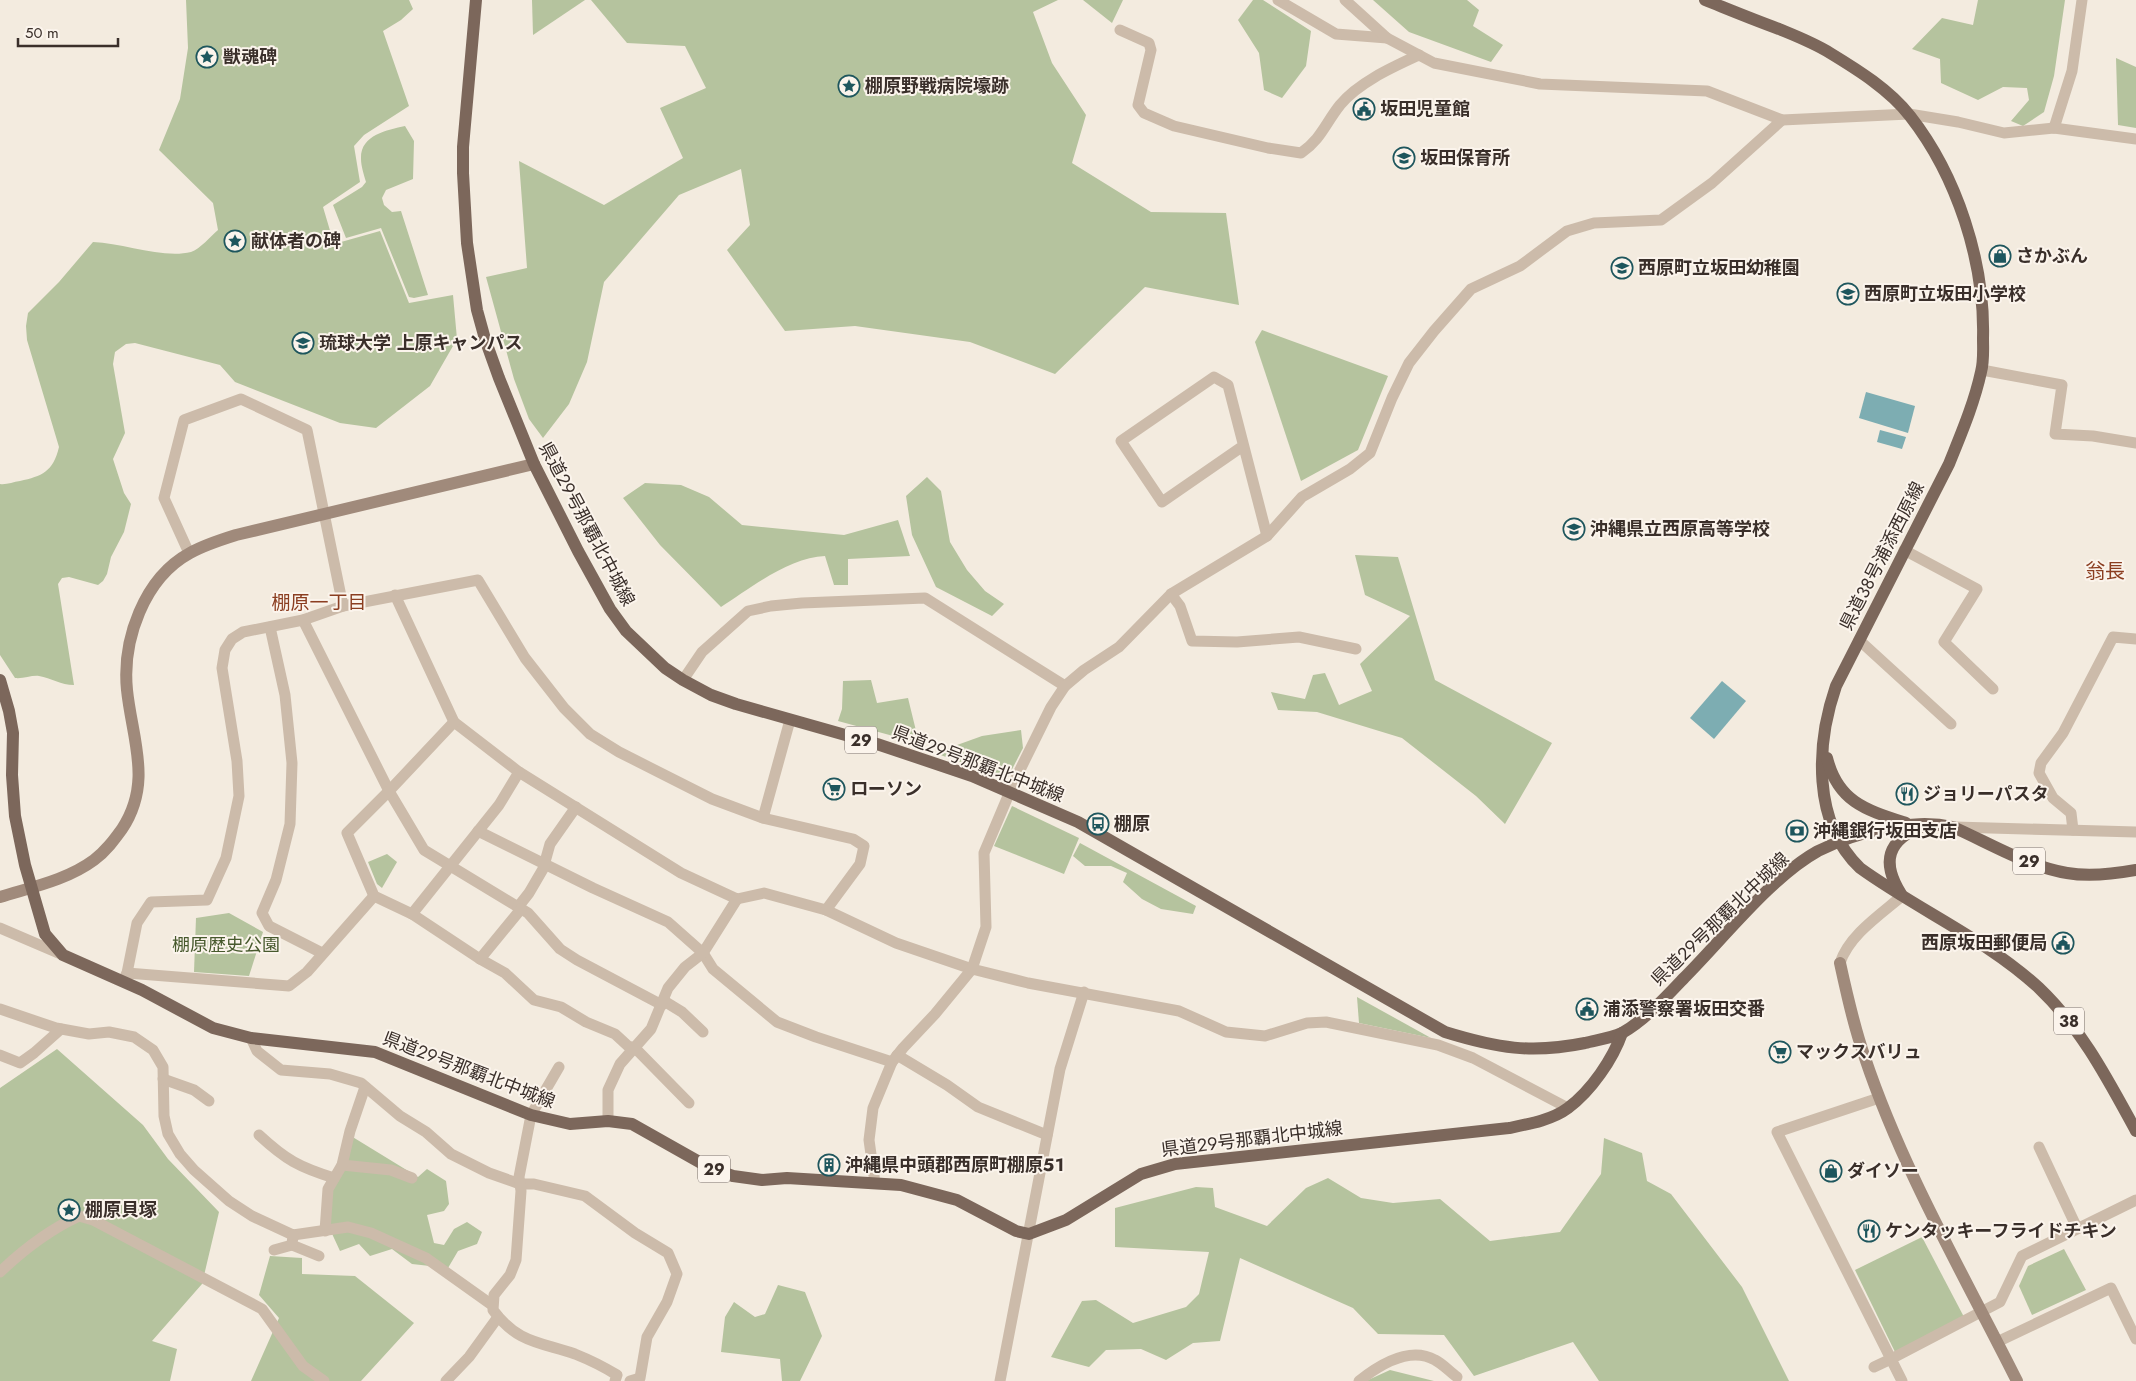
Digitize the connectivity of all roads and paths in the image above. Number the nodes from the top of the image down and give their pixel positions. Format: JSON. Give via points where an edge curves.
{"nodes":[{"id":1,"x":476,"y":0,"type":"edge"},
{"id":2,"x":1278,"y":0,"type":"edge"},
{"id":3,"x":1345,"y":0,"type":"edge"},
{"id":4,"x":1705,"y":0,"type":"edge"},
{"id":5,"x":2082,"y":0,"type":"edge"},
{"id":6,"x":1120,"y":30,"type":"dead end"},
{"id":7,"x":1387,"y":38,"type":"junction"},
{"id":8,"x":1419,"y":55,"type":"junction"},
{"id":9,"x":1909,"y":114,"type":"junction"},
{"id":10,"x":1782,"y":120,"type":"junction"},
{"id":11,"x":2054,"y":128,"type":"junction"},
{"id":12,"x":2136,"y":139,"type":"edge"},
{"id":13,"x":1982,"y":370,"type":"junction"},
{"id":14,"x":2136,"y":443,"type":"edge"},
{"id":15,"x":1243,"y":446,"type":"junction"},
{"id":16,"x":534,"y":464,"type":"junction"},
{"id":17,"x":324,"y":514,"type":"junction"},
{"id":18,"x":1267,"y":536,"type":"junction"},
{"id":19,"x":1904,"y":550,"type":"junction"},
{"id":20,"x":188,"y":553,"type":"junction"},
{"id":21,"x":1171,"y":594,"type":"junction"},
{"id":22,"x":395,"y":595,"type":"junction"},
{"id":23,"x":343,"y":606,"type":"junction"},
{"id":24,"x":303,"y":620,"type":"junction"},
{"id":25,"x":270,"y":627,"type":"junction"},
{"id":26,"x":2136,"y":639,"type":"edge"},
{"id":27,"x":1859,"y":640,"type":"junction"},
{"id":28,"x":1356,"y":649,"type":"dead end"},
{"id":29,"x":0,"y":680,"type":"edge"},
{"id":30,"x":683,"y":680,"type":"junction"},
{"id":31,"x":1065,"y":686,"type":"junction"},
{"id":32,"x":1993,"y":690,"type":"dead end"},
{"id":33,"x":790,"y":720,"type":"junction"},
{"id":34,"x":454,"y":722,"type":"junction"},
{"id":35,"x":1951,"y":724,"type":"dead end"},
{"id":36,"x":1822,"y":740,"type":"junction"},
{"id":37,"x":519,"y":772,"type":"junction"},
{"id":38,"x":390,"y":791,"type":"junction"},
{"id":39,"x":1010,"y":791,"type":"junction"},
{"id":40,"x":576,"y":807,"type":"junction"},
{"id":41,"x":763,"y":818,"type":"junction"},
{"id":42,"x":1909,"y":824,"type":"junction"},
{"id":43,"x":1928,"y":824,"type":"junction"},
{"id":44,"x":1953,"y":827,"type":"junction"},
{"id":45,"x":2073,"y":830,"type":"junction"},
{"id":46,"x":478,"y":831,"type":"junction"},
{"id":47,"x":2136,"y":832,"type":"edge"},
{"id":48,"x":1839,"y":841,"type":"junction"},
{"id":49,"x":544,"y":864,"type":"junction"},
{"id":50,"x":450,"y":866,"type":"junction"},
{"id":51,"x":2136,"y":870,"type":"edge"},
{"id":52,"x":31,"y":888,"type":"junction"},
{"id":53,"x":374,"y":896,"type":"junction"},
{"id":54,"x":1902,"y":896,"type":"junction"},
{"id":55,"x":0,"y":897,"type":"edge"},
{"id":56,"x":737,"y":899,"type":"junction"},
{"id":57,"x":519,"y":908,"type":"junction"},
{"id":58,"x":826,"y":910,"type":"junction"},
{"id":59,"x":412,"y":914,"type":"junction"},
{"id":60,"x":0,"y":928,"type":"edge"},
{"id":61,"x":704,"y":953,"type":"junction"},
{"id":62,"x":322,"y":954,"type":"junction"},
{"id":63,"x":63,"y":955,"type":"junction"},
{"id":64,"x":480,"y":959,"type":"junction"},
{"id":65,"x":1840,"y":963,"type":"joint"},
{"id":66,"x":972,"y":969,"type":"junction"},
{"id":67,"x":125,"y":977,"type":"junction"},
{"id":68,"x":1084,"y":992,"type":"junction"},
{"id":69,"x":663,"y":1003,"type":"junction"},
{"id":70,"x":0,"y":1009,"type":"edge"},
{"id":71,"x":61,"y":1029,"type":"junction"},
{"id":72,"x":703,"y":1032,"type":"dead end"},
{"id":73,"x":1444,"y":1032,"type":"junction"},
{"id":74,"x":1622,"y":1033,"type":"junction"},
{"id":75,"x":251,"y":1038,"type":"junction"},
{"id":76,"x":1476,"y":1042,"type":"junction"},
{"id":77,"x":1438,"y":1045,"type":"junction"},
{"id":78,"x":635,"y":1048,"type":"junction"},
{"id":79,"x":0,"y":1055,"type":"edge"},
{"id":80,"x":894,"y":1058,"type":"junction"},
{"id":81,"x":1473,"y":1058,"type":"junction"},
{"id":82,"x":559,"y":1067,"type":"dead end"},
{"id":83,"x":163,"y":1079,"type":"junction"},
{"id":84,"x":365,"y":1086,"type":"junction"},
{"id":85,"x":1879,"y":1098,"type":"junction"},
{"id":86,"x":209,"y":1100,"type":"dead end"},
{"id":87,"x":689,"y":1103,"type":"dead end"},
{"id":88,"x":1568,"y":1108,"type":"junction"},
{"id":89,"x":531,"y":1116,"type":"junction"},
{"id":90,"x":608,"y":1120,"type":"junction"},
{"id":91,"x":2136,"y":1131,"type":"edge"},
{"id":92,"x":259,"y":1135,"type":"dead end"},
{"id":93,"x":1047,"y":1135,"type":"junction"},
{"id":94,"x":2039,"y":1146,"type":"dead end"},
{"id":95,"x":342,"y":1164,"type":"junction"},
{"id":96,"x":334,"y":1178,"type":"junction"},
{"id":97,"x":412,"y":1178,"type":"dead end"},
{"id":98,"x":876,"y":1183,"type":"junction"},
{"id":99,"x":520,"y":1184,"type":"junction"},
{"id":100,"x":2136,"y":1200,"type":"edge"},
{"id":101,"x":2077,"y":1228,"type":"junction"},
{"id":102,"x":325,"y":1231,"type":"junction"},
{"id":103,"x":1029,"y":1234,"type":"junction"},
{"id":104,"x":292,"y":1240,"type":"junction"},
{"id":105,"x":274,"y":1250,"type":"dead end"},
{"id":106,"x":319,"y":1256,"type":"dead end"},
{"id":107,"x":0,"y":1272,"type":"edge"},
{"id":108,"x":492,"y":1305,"type":"junction"},
{"id":109,"x":1982,"y":1312,"type":"junction"},
{"id":110,"x":498,"y":1317,"type":"junction"},
{"id":111,"x":2136,"y":1339,"type":"edge"},
{"id":112,"x":1997,"y":1342,"type":"junction"},
{"id":113,"x":1891,"y":1359,"type":"junction"},
{"id":114,"x":1874,"y":1367,"type":"dead end"},
{"id":115,"x":1457,"y":1377,"type":"dead end"},
{"id":116,"x":324,"y":1381,"type":"edge"},
{"id":117,"x":446,"y":1381,"type":"edge"},
{"id":118,"x":615,"y":1381,"type":"edge"},
{"id":119,"x":630,"y":1381,"type":"edge"},
{"id":120,"x":1000,"y":1381,"type":"edge"},
{"id":121,"x":1359,"y":1381,"type":"edge"},
{"id":122,"x":1902,"y":1381,"type":"edge"},
{"id":123,"x":2017,"y":1381,"type":"edge"}],
"edges":[{"from":1,"to":16,"type":"main road","name":"県道29号那覇北中城線","number":"29","via":[[463,147],[467,243],[477,310],[485,338]]},
{"from":2,"to":7,"type":"street","via":[[1336,34]]},
{"from":3,"to":7,"type":"street"},
{"from":4,"to":9,"type":"main road","name":"県道38号浦添西原線","number":"38","via":[[1828,51],[1885,92]]},
{"from":5,"to":11,"type":"street","via":[[2072,71]]},
{"from":6,"to":8,"type":"street","via":[[1149,43],[1151,50],[1138,105],[1144,113],[1174,126],[1301,153],[1315,143],[1341,104],[1361,87]]},
{"from":7,"to":8,"type":"street"},
{"from":8,"to":10,"type":"street","via":[[1434,63],[1540,84],[1707,91]]},
{"from":9,"to":10,"type":"street"},
{"from":9,"to":11,"type":"street","via":[[2004,133]]},
{"from":9,"to":13,"type":"main road","name":"県道38号浦添西原線","number":"38","via":[[1954,193],[1974,245],[1984,315]]},
{"from":10,"to":18,"type":"street","via":[[1712,184],[1661,220],[1594,223],[1567,231],[1520,266],[1471,289],[1409,363],[1370,453],[1302,498]]},
{"from":11,"to":12,"type":"street"},
{"from":13,"to":14,"type":"street","via":[[2062,386],[2055,434]]},
{"from":13,"to":19,"type":"main road","name":"県道38号浦添西原線","number":"38","via":[[1949,464]]},
{"from":15,"to":15,"type":"street","via":[[1228,385],[1214,376],[1121,441],[1162,502]]},
{"from":15,"to":18,"type":"street"},
{"from":16,"to":17,"type":"street"},
{"from":16,"to":30,"type":"main road","name":"県道29号那覇北中城線","number":"29","via":[[610,609],[639,644]]},
{"from":17,"to":20,"type":"street","via":[[236,535]]},
{"from":17,"to":20,"type":"street","via":[[307,430],[241,399],[184,420],[164,498]]},
{"from":17,"to":23,"type":"street"},
{"from":18,"to":21,"type":"street"},
{"from":19,"to":27,"type":"main road","name":"県道38号浦添西原線","number":"38"},
{"from":19,"to":32,"type":"street","via":[[1977,588],[1944,642]]},
{"from":20,"to":52,"type":"street","via":[[156,584],[142,604],[132,628],[126,658],[127,689],[139,760],[133,809],[114,840],[94,860]]},
{"from":21,"to":28,"type":"street","via":[[1180,606],[1192,641],[1299,637]]},
{"from":21,"to":31,"type":"street","via":[[1119,647]]},
{"from":22,"to":23,"type":"street"},
{"from":22,"to":34,"type":"street"},
{"from":22,"to":41,"type":"street","via":[[478,580],[524,658],[564,708],[590,734],[712,800]]},
{"from":23,"to":24,"type":"street"},
{"from":24,"to":25,"type":"street"},
{"from":24,"to":38,"type":"street"},
{"from":25,"to":62,"type":"street","via":[[285,695],[292,763],[290,824],[276,880],[262,913],[269,926]]},
{"from":25,"to":67,"type":"street","via":[[243,632],[232,639],[225,650],[222,668],[237,761],[239,796],[226,858],[207,900],[151,902],[137,923]]},
{"from":26,"to":45,"type":"street","via":[[2113,637],[2063,733],[2041,763],[2040,773],[2054,798],[2071,813]]},
{"from":27,"to":35,"type":"street"},
{"from":27,"to":36,"type":"main road","name":"県道38号浦添西原線","number":"38","via":[[1836,686]]},
{"from":29,"to":52,"type":"main road","name":"県道29号那覇北中城線","number":"29","via":[[12,733],[15,816]]},
{"from":30,"to":31,"type":"street","via":[[702,652],[748,611],[771,606],[925,598]]},
{"from":30,"to":33,"type":"main road","name":"県道29号那覇北中城線","number":"29","via":[[736,704]]},
{"from":31,"to":39,"type":"street","via":[[1051,707]]},
{"from":33,"to":39,"type":"main road","name":"県道29号那覇北中城線","number":"29","via":[[877,744]]},
{"from":33,"to":41,"type":"street"},
{"from":34,"to":37,"type":"street"},
{"from":34,"to":38,"type":"street"},
{"from":36,"to":42,"type":"main road","via":[[1830,771],[1846,795],[1861,807]]},
{"from":36,"to":48,"type":"main road","name":"県道38号浦添西原線","number":"38","via":[[1825,798]]},
{"from":37,"to":40,"type":"street"},
{"from":37,"to":46,"type":"street"},
{"from":38,"to":50,"type":"street","via":[[424,850]]},
{"from":38,"to":53,"type":"street","via":[[347,833]]},
{"from":39,"to":66,"type":"street","via":[[984,853],[986,927]]},
{"from":39,"to":73,"type":"main road","name":"県道29号那覇北中城線","number":"29","via":[[1086,826]]},
{"from":40,"to":49,"type":"street","via":[[550,844]]},
{"from":40,"to":56,"type":"street","via":[[681,873]]},
{"from":41,"to":58,"type":"street","via":[[852,838],[864,846],[860,864]]},
{"from":42,"to":43,"type":"main road","name":"県道29号那覇北中城線","number":"29"},
{"from":42,"to":48,"type":"main road","name":"県道29号那覇北中城線","number":"29"},
{"from":43,"to":44,"type":"main road","name":"県道29号那覇北中城線","number":"29"},
{"from":43,"to":54,"type":"main road","via":[[1902,838],[1890,854],[1891,874]]},
{"from":44,"to":45,"type":"street"},
{"from":44,"to":51,"type":"main road","name":"県道29号那覇北中城線","number":"29","via":[[2033,863],[2067,873],[2092,875]]},
{"from":45,"to":47,"type":"street"},
{"from":46,"to":49,"type":"street"},
{"from":46,"to":50,"type":"street"},
{"from":48,"to":54,"type":"main road","name":"県道38号浦添西原線","number":"38","via":[[1860,868]]},
{"from":48,"to":74,"type":"main road","name":"県道29号那覇北中城線","number":"29","via":[[1808,857],[1779,880],[1669,994]]},
{"from":49,"to":57,"type":"street"},
{"from":49,"to":61,"type":"street","via":[[668,922]]},
{"from":50,"to":57,"type":"street"},
{"from":50,"to":59,"type":"street"},
{"from":52,"to":55,"type":"street"},
{"from":52,"to":63,"type":"main road","name":"県道29号那覇北中城線","number":"29","via":[[45,934]]},
{"from":53,"to":59,"type":"street"},
{"from":53,"to":62,"type":"street"},
{"from":54,"to":65,"type":"street","via":[[1860,933],[1844,951]]},
{"from":54,"to":91,"type":"main road","name":"県道38号浦添西原線","number":"38","via":[[1994,953],[2040,989],[2092,1050]]},
{"from":56,"to":58,"type":"street","via":[[764,893]]},
{"from":56,"to":61,"type":"street"},
{"from":57,"to":64,"type":"street"},
{"from":57,"to":69,"type":"street","via":[[528,913],[560,949]]},
{"from":58,"to":66,"type":"street","via":[[896,943]]},
{"from":59,"to":64,"type":"street"},
{"from":60,"to":63,"type":"street"},
{"from":61,"to":69,"type":"street","via":[[685,967],[668,988]]},
{"from":61,"to":80,"type":"street","via":[[713,969],[777,1022]]},
{"from":62,"to":67,"type":"street","via":[[289,986]]},
{"from":63,"to":67,"type":"main road","name":"県道29号那覇北中城線","number":"29"},
{"from":64,"to":78,"type":"street","via":[[505,973],[534,1000],[560,1007],[615,1034]]},
{"from":65,"to":85,"type":"street","via":[[1851,1013]]},
{"from":66,"to":68,"type":"street"},
{"from":66,"to":80,"type":"street"},
{"from":67,"to":75,"type":"main road","name":"県道29号那覇北中城線","number":"29","via":[[213,1028]]},
{"from":68,"to":77,"type":"street","via":[[1179,1011],[1226,1032],[1265,1036],[1307,1023],[1326,1022]]},
{"from":68,"to":93,"type":"street","via":[[1060,1069]]},
{"from":69,"to":72,"type":"street","via":[[682,1012]]},
{"from":69,"to":78,"type":"street","via":[[651,1029]]},
{"from":70,"to":71,"type":"street"},
{"from":71,"to":79,"type":"street","via":[[20,1063]]},
{"from":71,"to":83,"type":"street","via":[[89,1034],[110,1032],[134,1038],[153,1050],[163,1067]]},
{"from":73,"to":76,"type":"main road","name":"県道29号那覇北中城線","number":"29"},
{"from":73,"to":77,"type":"street"},
{"from":74,"to":76,"type":"main road","name":"県道29号那覇北中城線","number":"29","via":[[1571,1046],[1522,1050]]},
{"from":74,"to":88,"type":"main road","name":"県道29号那覇北中城線","number":"29","via":[[1604,1069]]},
{"from":75,"to":84,"type":"street","via":[[257,1051],[281,1070],[330,1074]]},
{"from":75,"to":89,"type":"main road","name":"県道29号那覇北中城線","number":"29","via":[[375,1052]]},
{"from":76,"to":81,"type":"street"},
{"from":77,"to":81,"type":"street"},
{"from":78,"to":87,"type":"street"},
{"from":78,"to":90,"type":"street","via":[[620,1064],[608,1090]]},
{"from":80,"to":93,"type":"street","via":[[978,1107]]},
{"from":80,"to":98,"type":"street","via":[[873,1108],[869,1140]]},
{"from":81,"to":88,"type":"street"},
{"from":82,"to":89,"type":"street"},
{"from":83,"to":86,"type":"street","via":[[194,1090]]},
{"from":83,"to":104,"type":"street","via":[[168,1134],[180,1154],[229,1201]]},
{"from":84,"to":95,"type":"street"},
{"from":84,"to":99,"type":"street","via":[[451,1154]]},
{"from":85,"to":109,"type":"street"},
{"from":85,"to":113,"type":"street","via":[[1777,1132]]},
{"from":88,"to":103,"type":"main road","name":"県道29号那覇北中城線","number":"29","via":[[1509,1128],[1175,1164],[1141,1174],[1066,1220]]},
{"from":89,"to":90,"type":"main road","name":"県道29号那覇北中城線","number":"29","via":[[570,1124]]},
{"from":89,"to":99,"type":"street"},
{"from":90,"to":98,"type":"main road","name":"県道29号那覇北中城線","number":"29","via":[[632,1124],[710,1168],[733,1176],[762,1180],[787,1178]]},
{"from":92,"to":96,"type":"street","via":[[304,1169]]},
{"from":93,"to":103,"type":"street"},
{"from":94,"to":101,"type":"street"},
{"from":95,"to":96,"type":"street"},
{"from":95,"to":97,"type":"street","via":[[391,1170]]},
{"from":96,"to":102,"type":"street","via":[[328,1189]]},
{"from":98,"to":103,"type":"main road","name":"県道29号那覇北中城線","number":"29","via":[[902,1185],[957,1200],[1016,1231]]},
{"from":99,"to":108,"type":"street","via":[[516,1260],[510,1275],[494,1295]]},
{"from":99,"to":119,"type":"street","via":[[534,1184],[585,1196],[668,1253],[678,1274],[667,1302],[647,1336],[640,1378]]},
{"from":100,"to":101,"type":"street"},
{"from":101,"to":109,"type":"street","via":[[2022,1256],[2000,1302]]},
{"from":102,"to":104,"type":"street"},
{"from":102,"to":108,"type":"street","via":[[348,1227],[399,1244],[426,1258]]},
{"from":103,"to":120,"type":"street"},
{"from":104,"to":105,"type":"street"},
{"from":104,"to":106,"type":"street"},
{"from":107,"to":116,"type":"street","via":[[33,1242],[64,1223],[79,1216],[93,1220],[262,1309],[303,1366]]},
{"from":108,"to":110,"type":"street"},
{"from":109,"to":112,"type":"street"},
{"from":109,"to":113,"type":"street"},
{"from":110,"to":117,"type":"street","via":[[469,1357]]},
{"from":110,"to":118,"type":"street","via":[[522,1338],[605,1367],[617,1375]]},
{"from":111,"to":112,"type":"street","via":[[2111,1288]]},
{"from":112,"to":123,"type":"street"},
{"from":113,"to":114,"type":"street"},
{"from":113,"to":122,"type":"street"},
{"from":115,"to":121,"type":"street","via":[[1435,1360],[1416,1355],[1388,1361]]}]}
